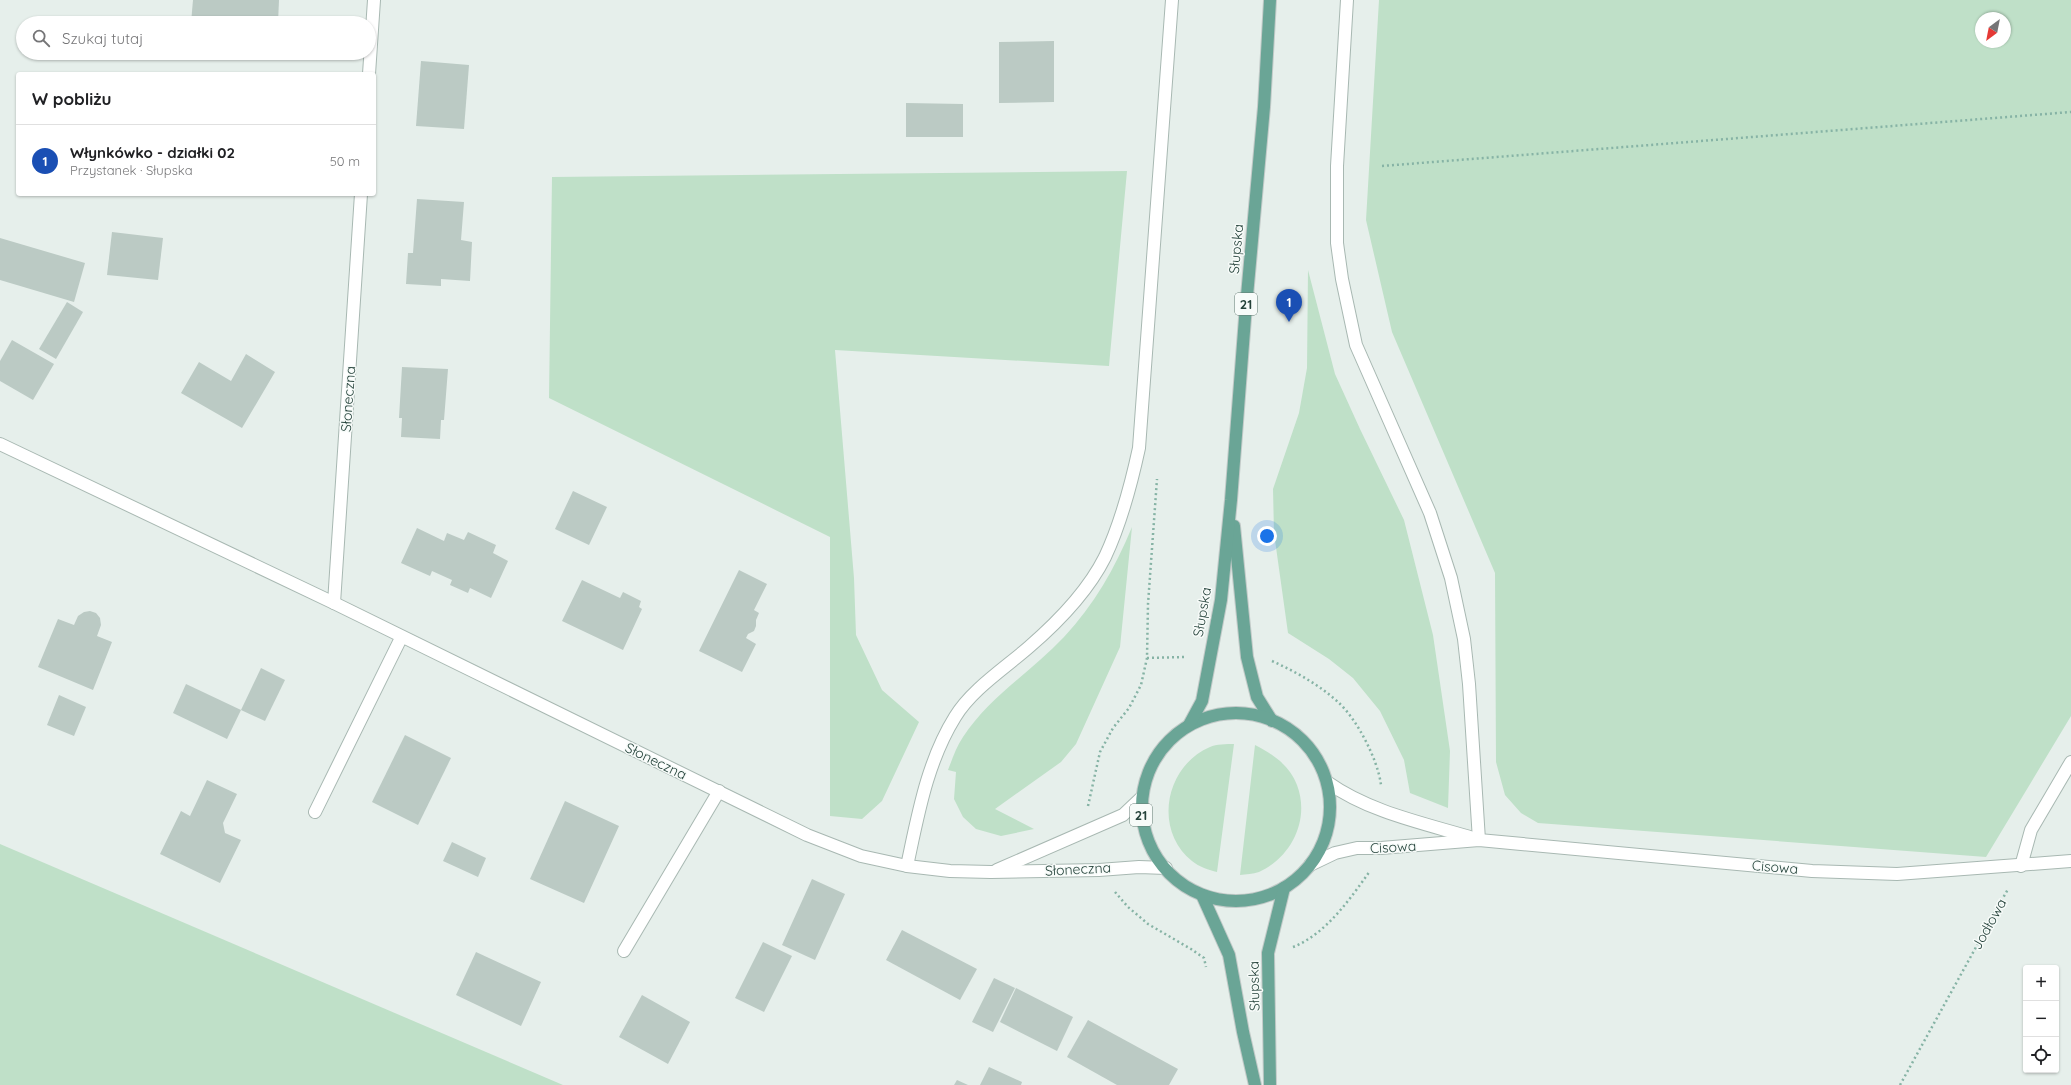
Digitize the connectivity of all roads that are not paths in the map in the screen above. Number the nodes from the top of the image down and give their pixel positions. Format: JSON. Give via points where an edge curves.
{"nodes":[{"id":1,"x":374,"y":0,"type":"edge"},
{"id":2,"x":1172,"y":0,"type":"edge"},
{"id":3,"x":1270,"y":0,"type":"edge"},
{"id":4,"x":1347,"y":0,"type":"edge"},
{"id":5,"x":373,"y":16,"type":"edge"},
{"id":6,"x":370,"y":60,"type":"edge"},
{"id":7,"x":369,"y":72,"type":"edge"},
{"id":8,"x":361,"y":196,"type":"edge"},
{"id":9,"x":0,"y":444,"type":"edge"},
{"id":10,"x":1231,"y":500,"type":"junction"},
{"id":11,"x":334,"y":604,"type":"junction"},
{"id":12,"x":401,"y":638,"type":"junction"},
{"id":13,"x":1272,"y":720,"type":"junction"},
{"id":14,"x":1189,"y":726,"type":"junction"},
{"id":15,"x":2071,"y":762,"type":"edge"},
{"id":16,"x":1327,"y":782,"type":"junction"},
{"id":17,"x":719,"y":791,"type":"junction"},
{"id":18,"x":1141,"y":798,"type":"junction"},
{"id":19,"x":315,"y":812,"type":"dead end"},
{"id":20,"x":1479,"y":840,"type":"junction"},
{"id":21,"x":2071,"y":861,"type":"edge"},
{"id":22,"x":1310,"y":865,"type":"junction"},
{"id":23,"x":907,"y":866,"type":"junction"},
{"id":24,"x":2021,"y":866,"type":"junction"},
{"id":25,"x":1166,"y":868,"type":"junction"},
{"id":26,"x":991,"y":872,"type":"junction"},
{"id":27,"x":1284,"y":888,"type":"junction"},
{"id":28,"x":1202,"y":895,"type":"junction"},
{"id":29,"x":624,"y":952,"type":"dead end"},
{"id":30,"x":1255,"y":1085,"type":"edge"},
{"id":31,"x":1270,"y":1085,"type":"edge"}],
"edges":[{"from":1,"to":5,"type":"street"},
{"from":2,"to":23,"type":"street","via":[[1139,448],[1132,481],[1104,558],[1084,590],[1056,622],[984,684],[955,716],[941,742],[928,776]]},
{"from":3,"to":10,"type":"main road","name":"Słupska","number":"21","via":[[1264,107]]},
{"from":4,"to":20,"type":"street","via":[[1337,174],[1337,243],[1342,279],[1356,345],[1430,514],[1451,578],[1464,638]]},
{"from":6,"to":7,"type":"street"},
{"from":8,"to":11,"type":"street","name":"Słoneczna"},
{"from":9,"to":11,"type":"street","name":"Słoneczna"},
{"from":10,"to":13,"type":"main road","name":"Słupska","number":"21","via":[[1247,657],[1257,697]]},
{"from":10,"to":14,"type":"main road","name":"Słupska","number":"21","via":[[1221,600],[1207,679],[1202,702]]},
{"from":11,"to":12,"type":"street","name":"Słoneczna"},
{"from":12,"to":17,"type":"street","name":"Słoneczna"},
{"from":12,"to":19,"type":"street"},
{"from":13,"to":14,"type":"main road","via":[[1239,712],[1216,713]]},
{"from":13,"to":16,"type":"main road","number":"21","via":[[1309,748],[1318,760]]},
{"from":14,"to":18,"type":"main road","number":"21","via":[[1171,739],[1161,752]]},
{"from":15,"to":24,"type":"street","via":[[2031,830]]},
{"from":16,"to":20,"type":"street","name":"Cisowa","via":[[1344,795],[1385,811]]},
{"from":16,"to":22,"type":"main road","number":"21","via":[[1331,804],[1329,822],[1322,843]]},
{"from":17,"to":23,"type":"street","name":"Słoneczna","via":[[806,836],[861,856]]},
{"from":17,"to":29,"type":"street"},
{"from":18,"to":25,"type":"main road","number":"21","via":[[1141,818],[1145,837],[1153,854]]},
{"from":18,"to":26,"type":"street","name":"Słoneczna","via":[[1123,816]]},
{"from":20,"to":22,"type":"street","name":"Cisowa","via":[[1357,848],[1335,852]]},
{"from":20,"to":24,"type":"street","name":"Cisowa","via":[[1812,871],[1897,874]]},
{"from":21,"to":24,"type":"street","name":"Cisowa"},
{"from":22,"to":27,"type":"main road","number":"21"},
{"from":23,"to":26,"type":"street","name":"Słoneczna"},
{"from":25,"to":26,"type":"street","name":"Słoneczna","via":[[1139,866],[1099,870]]},
{"from":25,"to":28,"type":"main road","number":"21","via":[[1178,880]]},
{"from":27,"to":28,"type":"main road","via":[[1262,898],[1241,902]]},
{"from":27,"to":31,"type":"main road","name":"Słupska","via":[[1268,953]]},
{"from":28,"to":30,"type":"main road","name":"Słupska","via":[[1229,955]]}]}
